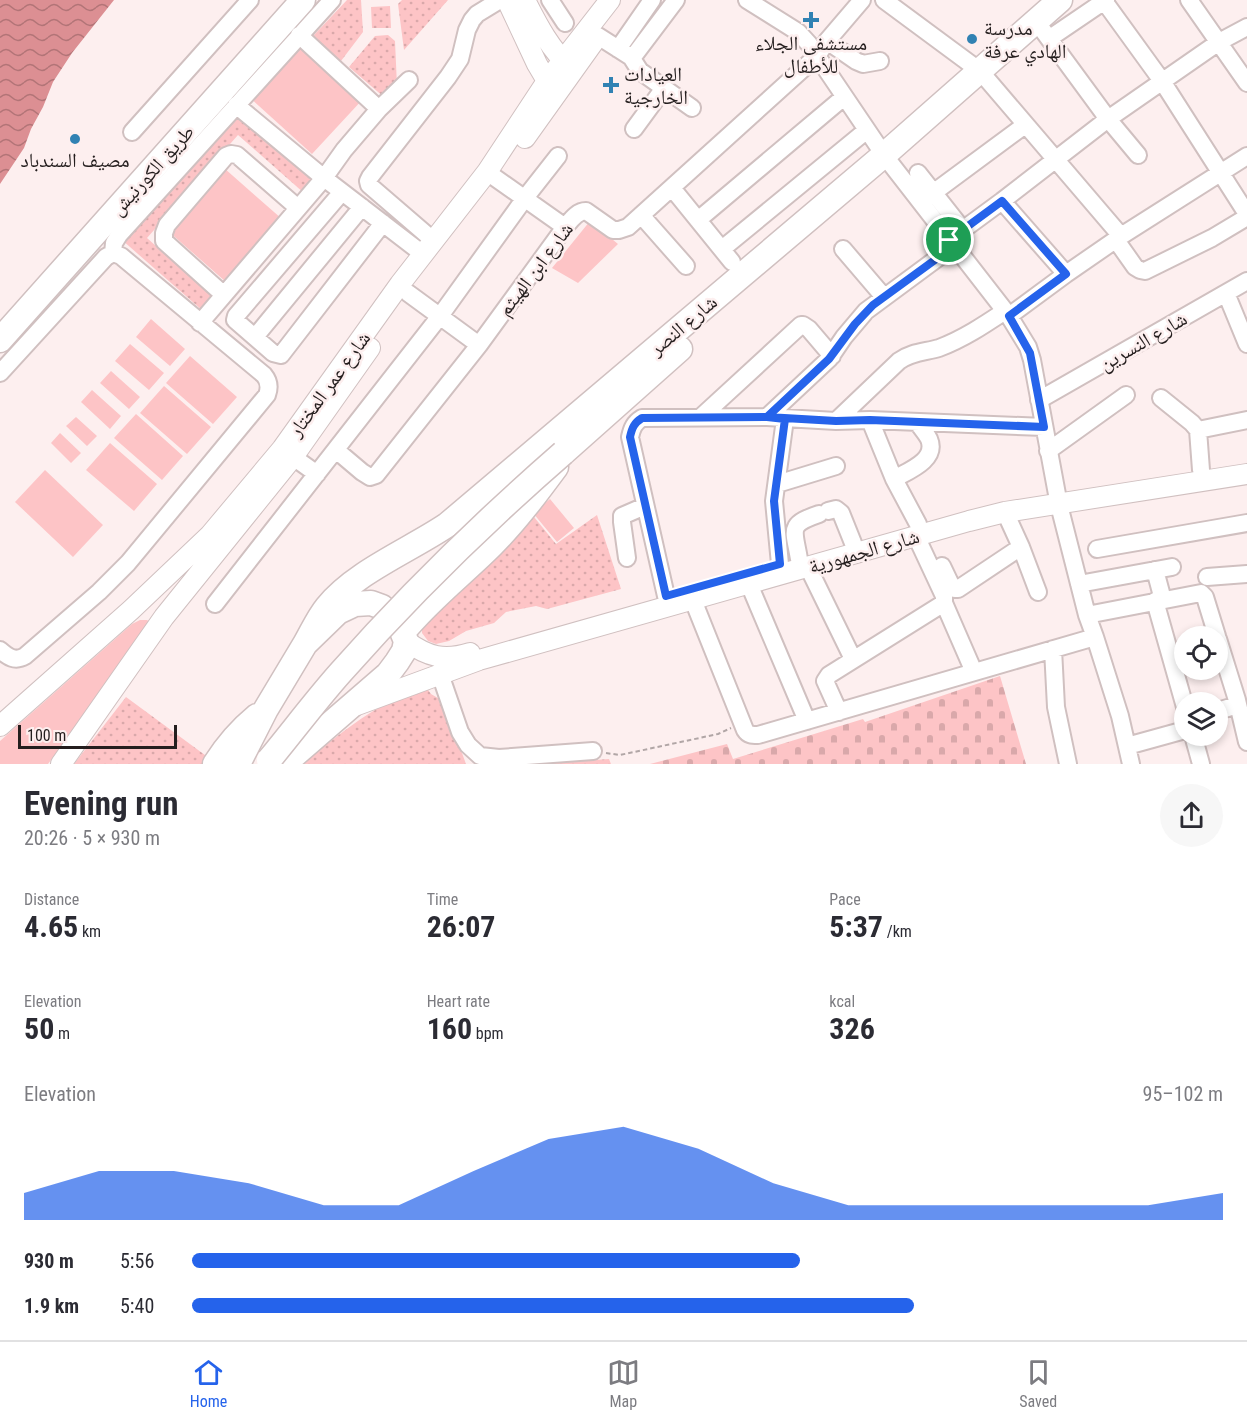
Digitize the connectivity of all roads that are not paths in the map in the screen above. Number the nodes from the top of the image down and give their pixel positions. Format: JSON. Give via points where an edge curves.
{"nodes":[{"id":1,"x":250,"y":0,"type":"edge"},
{"id":2,"x":282,"y":0,"type":"edge"},
{"id":3,"x":303,"y":0,"type":"edge"},
{"id":4,"x":332,"y":0,"type":"edge"},
{"id":5,"x":500,"y":0,"type":"edge"},
{"id":6,"x":507,"y":0,"type":"edge"},
{"id":7,"x":550,"y":0,"type":"edge"},
{"id":8,"x":610,"y":0,"type":"edge"},
{"id":9,"x":623,"y":0,"type":"edge"},
{"id":10,"x":652,"y":0,"type":"edge"},
{"id":11,"x":676,"y":0,"type":"edge"},
{"id":12,"x":747,"y":0,"type":"edge"},
{"id":13,"x":862,"y":0,"type":"edge"},
{"id":14,"x":884,"y":0,"type":"edge"},
{"id":15,"x":1060,"y":0,"type":"edge"},
{"id":16,"x":1076,"y":0,"type":"edge"},
{"id":17,"x":1189,"y":0,"type":"edge"},
{"id":18,"x":1105,"y":1,"type":"edge"},
{"id":19,"x":528,"y":6,"type":"edge"},
{"id":20,"x":564,"y":24,"type":"dead end"},
{"id":21,"x":1247,"y":27,"type":"edge"},
{"id":22,"x":1043,"y":29,"type":"junction"},
{"id":23,"x":299,"y":35,"type":"junction"},
{"id":24,"x":598,"y":36,"type":"junction"},
{"id":25,"x":827,"y":41,"type":"junction"},
{"id":26,"x":1219,"y":42,"type":"junction"},
{"id":27,"x":624,"y":53,"type":"junction"},
{"id":28,"x":817,"y":56,"type":"junction"},
{"id":29,"x":880,"y":61,"type":"dead end"},
{"id":30,"x":568,"y":66,"type":"junction"},
{"id":31,"x":982,"y":74,"type":"junction"},
{"id":32,"x":409,"y":80,"type":"dead end"},
{"id":33,"x":547,"y":81,"type":"junction"},
{"id":34,"x":1162,"y":81,"type":"junction"},
{"id":35,"x":1247,"y":83,"type":"edge"},
{"id":36,"x":664,"y":88,"type":"junction"},
{"id":37,"x":844,"y":97,"type":"junction"},
{"id":38,"x":236,"y":105,"type":"junction"},
{"id":39,"x":692,"y":108,"type":"dead end"},
{"id":40,"x":379,"y":109,"type":"junction"},
{"id":41,"x":1108,"y":119,"type":"junction"},
{"id":42,"x":1025,"y":124,"type":"junction"},
{"id":43,"x":634,"y":129,"type":"dead end"},
{"id":44,"x":867,"y":130,"type":"junction"},
{"id":45,"x":132,"y":132,"type":"dead end"},
{"id":46,"x":1138,"y":155,"type":"dead end"},
{"id":47,"x":558,"y":156,"type":"dead end"},
{"id":48,"x":1247,"y":156,"type":"edge"},
{"id":49,"x":887,"y":159,"type":"junction"},
{"id":50,"x":1056,"y":160,"type":"junction"},
{"id":51,"x":918,"y":173,"type":"dead end"},
{"id":52,"x":1220,"y":173,"type":"junction"},
{"id":53,"x":491,"y":175,"type":"junction"},
{"id":54,"x":324,"y":178,"type":"junction"},
{"id":55,"x":672,"y":188,"type":"junction"},
{"id":56,"x":342,"y":192,"type":"junction"},
{"id":57,"x":933,"y":193,"type":"junction"},
{"id":58,"x":525,"y":198,"type":"junction"},
{"id":59,"x":1002,"y":201,"type":"junction"},
{"id":60,"x":362,"y":207,"type":"junction"},
{"id":61,"x":298,"y":208,"type":"junction"},
{"id":62,"x":641,"y":215,"type":"junction"},
{"id":63,"x":1247,"y":215,"type":"edge"},
{"id":64,"x":698,"y":220,"type":"junction"},
{"id":65,"x":383,"y":224,"type":"junction"},
{"id":66,"x":565,"y":227,"type":"junction"},
{"id":67,"x":1118,"y":238,"type":"junction"},
{"id":68,"x":955,"y":239,"type":"junction"},
{"id":69,"x":429,"y":247,"type":"junction"},
{"id":70,"x":843,"y":249,"type":"dead end"},
{"id":71,"x":113,"y":254,"type":"junction"},
{"id":72,"x":686,"y":266,"type":"dead end"},
{"id":73,"x":1066,"y":274,"type":"junction"},
{"id":74,"x":1247,"y":281,"type":"edge"},
{"id":75,"x":408,"y":293,"type":"junction"},
{"id":76,"x":1226,"y":293,"type":"junction"},
{"id":77,"x":224,"y":295,"type":"junction"},
{"id":78,"x":884,"y":297,"type":"junction"},
{"id":79,"x":1007,"y":313,"type":"junction"},
{"id":80,"x":440,"y":316,"type":"junction"},
{"id":81,"x":0,"y":317,"type":"edge"},
{"id":82,"x":200,"y":323,"type":"junction"},
{"id":83,"x":255,"y":337,"type":"junction"},
{"id":84,"x":0,"y":340,"type":"edge"},
{"id":85,"x":1247,"y":344,"type":"edge"},
{"id":86,"x":479,"y":345,"type":"junction"},
{"id":87,"x":832,"y":356,"type":"junction"},
{"id":88,"x":0,"y":373,"type":"edge"},
{"id":89,"x":1126,"y":395,"type":"dead end"},
{"id":90,"x":1161,"y":398,"type":"dead end"},
{"id":91,"x":1039,"y":400,"type":"junction"},
{"id":92,"x":701,"y":417,"type":"junction"},
{"id":93,"x":767,"y":417,"type":"junction"},
{"id":94,"x":785,"y":419,"type":"junction"},
{"id":95,"x":870,"y":420,"type":"junction"},
{"id":96,"x":1247,"y":420,"type":"edge"},
{"id":97,"x":836,"y":421,"type":"junction"},
{"id":98,"x":918,"y":423,"type":"junction"},
{"id":99,"x":1044,"y":427,"type":"junction"},
{"id":100,"x":1197,"y":430,"type":"junction"},
{"id":101,"x":568,"y":448,"type":"junction"},
{"id":102,"x":336,"y":450,"type":"junction"},
{"id":103,"x":1048,"y":451,"type":"junction"},
{"id":104,"x":287,"y":453,"type":"junction"},
{"id":105,"x":1247,"y":463,"type":"edge"},
{"id":106,"x":836,"y":466,"type":"dead end"},
{"id":107,"x":1201,"y":470,"type":"junction"},
{"id":108,"x":317,"y":474,"type":"junction"},
{"id":109,"x":1247,"y":474,"type":"edge"},
{"id":110,"x":894,"y":479,"type":"junction"},
{"id":111,"x":777,"y":484,"type":"junction"},
{"id":112,"x":1058,"y":499,"type":"junction"},
{"id":113,"x":645,"y":506,"type":"junction"},
{"id":114,"x":1005,"y":512,"type":"junction"},
{"id":115,"x":1247,"y":523,"type":"edge"},
{"id":116,"x":920,"y":531,"type":"junction"},
{"id":117,"x":853,"y":543,"type":"junction"},
{"id":118,"x":1021,"y":547,"type":"junction"},
{"id":119,"x":1097,"y":549,"type":"dead end"},
{"id":120,"x":627,"y":558,"type":"dead end"},
{"id":121,"x":804,"y":563,"type":"junction"},
{"id":122,"x":780,"y":564,"type":"junction"},
{"id":123,"x":1172,"y":567,"type":"dead end"},
{"id":124,"x":1155,"y":570,"type":"junction"},
{"id":125,"x":1247,"y":574,"type":"edge"},
{"id":126,"x":1207,"y":577,"type":"dead end"},
{"id":127,"x":749,"y":584,"type":"junction"},
{"id":128,"x":1079,"y":584,"type":"junction"},
{"id":129,"x":1038,"y":592,"type":"dead end"},
{"id":130,"x":666,"y":596,"type":"junction"},
{"id":131,"x":142,"y":599,"type":"junction"},
{"id":132,"x":693,"y":600,"type":"junction"},
{"id":133,"x":1159,"y":600,"type":"junction"},
{"id":134,"x":944,"y":603,"type":"junction"},
{"id":135,"x":215,"y":604,"type":"dead end"},
{"id":136,"x":1087,"y":615,"type":"junction"},
{"id":137,"x":164,"y":617,"type":"junction"},
{"id":138,"x":1214,"y":626,"type":"edge"},
{"id":139,"x":405,"y":636,"type":"junction"},
{"id":140,"x":1095,"y":637,"type":"junction"},
{"id":141,"x":305,"y":644,"type":"junction"},
{"id":142,"x":1053,"y":649,"type":"junction"},
{"id":143,"x":0,"y":650,"type":"edge"},
{"id":144,"x":852,"y":659,"type":"junction"},
{"id":145,"x":1228,"y":670,"type":"edge"},
{"id":146,"x":974,"y":672,"type":"junction"},
{"id":147,"x":440,"y":674,"type":"junction"},
{"id":148,"x":1181,"y":692,"type":"edge"},
{"id":149,"x":351,"y":707,"type":"junction"},
{"id":150,"x":266,"y":709,"type":"junction"},
{"id":151,"x":1241,"y":711,"type":"edge"},
{"id":152,"x":839,"y":712,"type":"junction"},
{"id":153,"x":807,"y":721,"type":"junction"},
{"id":154,"x":0,"y":726,"type":"edge"},
{"id":155,"x":1174,"y":733,"type":"edge"},
{"id":156,"x":1247,"y":742,"type":"edge"},
{"id":157,"x":1127,"y":746,"type":"junction"},
{"id":158,"x":1196,"y":746,"type":"edge"},
{"id":159,"x":593,"y":751,"type":"road end"},
{"id":160,"x":279,"y":761,"type":"edge"},
{"id":161,"x":61,"y":764,"type":"edge"},
{"id":162,"x":215,"y":764,"type":"edge"},
{"id":163,"x":238,"y":764,"type":"edge"},
{"id":164,"x":1068,"y":764,"type":"edge"},
{"id":165,"x":1131,"y":764,"type":"edge"},
{"id":166,"x":1201,"y":764,"type":"edge"}],
"edges":[{"from":1,"to":45,"type":"street"},
{"from":2,"to":81,"type":"highway","name":"طريق الكورنيش"},
{"from":3,"to":84,"type":"highway","name":"طريق الكورنيش"},
{"from":4,"to":23,"type":"street"},
{"from":5,"to":69,"type":"street","via":[[472,20],[460,59],[368,182]]},
{"from":6,"to":33,"type":"main road"},
{"from":7,"to":19,"type":"street"},
{"from":7,"to":20,"type":"street"},
{"from":8,"to":30,"type":"main road","name":"شارع عمر المختار"},
{"from":9,"to":24,"type":"main road","name":"شارع عمر المختار"},
{"from":10,"to":27,"type":"street"},
{"from":11,"to":27,"type":"street","via":[[639,51],[633,57]]},
{"from":12,"to":28,"type":"street","via":[[798,32]]},
{"from":13,"to":25,"type":"street","name":"شارع ابن الهيثم"},
{"from":14,"to":31,"type":"street"},
{"from":15,"to":22,"type":"highway","name":"شارع النصر"},
{"from":16,"to":22,"type":"highway","name":"شارع النصر"},
{"from":17,"to":26,"type":"street"},
{"from":18,"to":22,"type":"street"},
{"from":18,"to":34,"type":"street"},
{"from":19,"to":30,"type":"main road"},
{"from":21,"to":26,"type":"street"},
{"from":22,"to":31,"type":"highway","name":"شارع النصر"},
{"from":22,"to":41,"type":"street"},
{"from":23,"to":38,"type":"street"},
{"from":23,"to":40,"type":"street"},
{"from":24,"to":27,"type":"street"},
{"from":24,"to":30,"type":"main road","name":"شارع عمر المختار"},
{"from":25,"to":28,"type":"street","name":"شارع ابن الهيثم"},
{"from":25,"to":29,"type":"street","via":[[863,64]]},
{"from":26,"to":34,"type":"street"},
{"from":26,"to":35,"type":"street"},
{"from":27,"to":36,"type":"street","via":[[640,71]]},
{"from":28,"to":37,"type":"street"},
{"from":28,"to":55,"type":"street","name":"شارع ابن الهيثم"},
{"from":30,"to":33,"type":"main road","name":"شارع عمر المختار"},
{"from":30,"to":53,"type":"main road","name":"شارع عمر المختار"},
{"from":31,"to":42,"type":"street"},
{"from":31,"to":49,"type":"highway","name":"شارع النصر"},
{"from":32,"to":40,"type":"street"},
{"from":33,"to":53,"type":"main road","name":"شارع عمر المختار"},
{"from":34,"to":41,"type":"street"},
{"from":34,"to":52,"type":"street"},
{"from":36,"to":39,"type":"street"},
{"from":36,"to":43,"type":"street"},
{"from":37,"to":44,"type":"street"},
{"from":37,"to":64,"type":"street"},
{"from":38,"to":54,"type":"street"},
{"from":38,"to":71,"type":"street","via":[[119,234]]},
{"from":40,"to":54,"type":"street"},
{"from":41,"to":46,"type":"street"},
{"from":41,"to":50,"type":"street"},
{"from":42,"to":50,"type":"street"},
{"from":42,"to":57,"type":"street"},
{"from":44,"to":49,"type":"street"},
{"from":44,"to":64,"type":"street","via":[[727,256]]},
{"from":47,"to":58,"type":"street"},
{"from":48,"to":52,"type":"street"},
{"from":49,"to":68,"type":"street"},
{"from":49,"to":101,"type":"highway","name":"شارع النصر"},
{"from":49,"to":141,"type":"highway","name":"شارع النصر","via":[[447,525],[345,589],[327,607]]},
{"from":50,"to":59,"type":"street"},
{"from":50,"to":67,"type":"street"},
{"from":51,"to":57,"type":"street"},
{"from":52,"to":63,"type":"street"},
{"from":52,"to":67,"type":"street"},
{"from":53,"to":58,"type":"street"},
{"from":53,"to":69,"type":"main road","name":"شارع عمر المختار"},
{"from":53,"to":75,"type":"main road","name":"شارع عمر المختار"},
{"from":54,"to":56,"type":"street"},
{"from":54,"to":61,"type":"street"},
{"from":55,"to":62,"type":"street","name":"شارع ابن الهيثم"},
{"from":55,"to":64,"type":"street"},
{"from":56,"to":60,"type":"street"},
{"from":56,"to":83,"type":"street","via":[[236,316],[235,320]]},
{"from":57,"to":68,"type":"street"},
{"from":58,"to":66,"type":"street"},
{"from":58,"to":80,"type":"street"},
{"from":59,"to":68,"type":"street"},
{"from":59,"to":73,"type":"street"},
{"from":60,"to":65,"type":"street"},
{"from":60,"to":83,"type":"street"},
{"from":61,"to":77,"type":"street"},
{"from":61,"to":77,"type":"street","via":[[231,154],[167,225],[164,241]]},
{"from":62,"to":66,"type":"street","name":"شارع ابن الهيثم","via":[[628,227],[613,230],[582,211]]},
{"from":62,"to":72,"type":"street"},
{"from":63,"to":67,"type":"street","via":[[1212,238],[1145,271],[1135,267]]},
{"from":65,"to":69,"type":"street"},
{"from":65,"to":83,"type":"street","via":[[281,355]]},
{"from":66,"to":86,"type":"street","name":"شارع ابن الهيثم"},
{"from":67,"to":73,"type":"street"},
{"from":68,"to":78,"type":"street"},
{"from":68,"to":79,"type":"street"},
{"from":69,"to":104,"type":"main road","name":"شارع عمر المختار"},
{"from":70,"to":78,"type":"street"},
{"from":71,"to":82,"type":"street","via":[[121,256]]},
{"from":71,"to":88,"type":"street","via":[[106,257]]},
{"from":73,"to":79,"type":"street"},
{"from":74,"to":76,"type":"street","name":"شارع النسرين"},
{"from":75,"to":80,"type":"street"},
{"from":75,"to":104,"type":"main road","name":"شارع عمر المختار"},
{"from":76,"to":85,"type":"street"},
{"from":76,"to":91,"type":"street","name":"شارع النسرين"},
{"from":77,"to":82,"type":"street"},
{"from":78,"to":87,"type":"street","via":[[860,318]]},
{"from":79,"to":91,"type":"street","via":[[1030,353]]},
{"from":79,"to":97,"type":"street","via":[[939,348],[906,356]]},
{"from":80,"to":86,"type":"street"},
{"from":80,"to":102,"type":"street"},
{"from":82,"to":143,"type":"street","via":[[264,375],[269,387],[267,395],[128,563],[99,592],[25,656],[16,660]]},
{"from":86,"to":102,"type":"street","name":"شارع ابن الهيثم","via":[[376,475],[366,475]]},
{"from":87,"to":92,"type":"street","via":[[801,325]]},
{"from":87,"to":93,"type":"street"},
{"from":89,"to":103,"type":"street"},
{"from":90,"to":100,"type":"street"},
{"from":91,"to":99,"type":"street"},
{"from":92,"to":93,"type":"street"},
{"from":92,"to":113,"type":"street","via":[[650,417],[636,421],[630,437]]},
{"from":93,"to":94,"type":"street"},
{"from":94,"to":97,"type":"street"},
{"from":94,"to":111,"type":"street"},
{"from":95,"to":97,"type":"street"},
{"from":95,"to":98,"type":"street"},
{"from":95,"to":110,"type":"street"},
{"from":96,"to":100,"type":"street"},
{"from":98,"to":99,"type":"street"},
{"from":98,"to":110,"type":"street","via":[[929,438],[930,454]]},
{"from":99,"to":103,"type":"street"},
{"from":100,"to":107,"type":"street"},
{"from":101,"to":139,"type":"highway","via":[[516,518],[427,604]]},
{"from":101,"to":160,"type":"highway","bridge":true,"via":[[505,504],[341,672]]},
{"from":102,"to":108,"type":"street"},
{"from":103,"to":112,"type":"street"},
{"from":104,"to":108,"type":"street"},
{"from":104,"to":131,"type":"main road","name":"شارع عمر المختار","via":[[210,535]]},
{"from":104,"to":137,"type":"main road","name":"شارع عمر المختار"},
{"from":105,"to":107,"type":"main road","name":"شارع الجمهورية"},
{"from":106,"to":111,"type":"street"},
{"from":107,"to":112,"type":"main road","name":"شارع الجمهورية"},
{"from":108,"to":135,"type":"street"},
{"from":109,"to":112,"type":"main road","name":"شارع الجمهورية"},
{"from":110,"to":116,"type":"street"},
{"from":111,"to":122,"type":"street","via":[[774,501]]},
{"from":112,"to":114,"type":"main road","name":"شارع الجمهورية"},
{"from":112,"to":116,"type":"main road","name":"شارع الجمهورية","via":[[983,508]]},
{"from":112,"to":128,"type":"street"},
{"from":113,"to":120,"type":"street","via":[[622,516]]},
{"from":113,"to":130,"type":"street"},
{"from":114,"to":116,"type":"main road","name":"شارع الجمهورية"},
{"from":114,"to":118,"type":"street"},
{"from":115,"to":119,"type":"street"},
{"from":116,"to":117,"type":"main road","name":"شارع الجمهورية"},
{"from":116,"to":118,"type":"street","via":[[955,589]]},
{"from":116,"to":121,"type":"main road","name":"شارع الجمهورية"},
{"from":116,"to":134,"type":"street"},
{"from":117,"to":121,"type":"main road","name":"شارع الجمهورية"},
{"from":117,"to":121,"type":"street","via":[[836,509],[803,519],[794,532]]},
{"from":118,"to":129,"type":"street"},
{"from":121,"to":122,"type":"main road","name":"شارع الجمهورية"},
{"from":121,"to":127,"type":"main road","name":"شارع الجمهورية"},
{"from":121,"to":144,"type":"street"},
{"from":122,"to":130,"type":"main road","name":"شارع الجمهورية"},
{"from":123,"to":124,"type":"street"},
{"from":124,"to":128,"type":"street"},
{"from":124,"to":133,"type":"street"},
{"from":125,"to":126,"type":"street"},
{"from":127,"to":132,"type":"main road","name":"شارع الجمهورية"},
{"from":127,"to":153,"type":"street"},
{"from":128,"to":136,"type":"street"},
{"from":130,"to":139,"type":"main road","name":"شارع الجمهورية","via":[[448,658],[419,650]]},
{"from":131,"to":137,"type":"main road"},
{"from":131,"to":154,"type":"main road","name":"شارع عمر المختار"},
{"from":132,"to":147,"type":"main road","name":"شارع الجمهورية"},
{"from":132,"to":153,"type":"street","via":[[747,733],[758,735]]},
{"from":133,"to":136,"type":"street"},
{"from":133,"to":138,"type":"street","via":[[1203,594]]},
{"from":133,"to":148,"type":"street"},
{"from":134,"to":144,"type":"street"},
{"from":134,"to":146,"type":"street"},
{"from":136,"to":140,"type":"street"},
{"from":137,"to":161,"type":"main road","name":"شارع عمر المختار"},
{"from":139,"to":141,"type":"highway","via":[[382,607],[355,604],[338,612]]},
{"from":139,"to":149,"type":"highway","via":[[398,662]]},
{"from":140,"to":142,"type":"street"},
{"from":140,"to":157,"type":"street"},
{"from":141,"to":150,"type":"highway"},
{"from":142,"to":146,"type":"street"},
{"from":142,"to":164,"type":"street","via":[[1056,707]]},
{"from":144,"to":152,"type":"street","via":[[825,681]]},
{"from":145,"to":151,"type":"street"},
{"from":146,"to":152,"type":"street"},
{"from":147,"to":149,"type":"main road","name":"شارع الجمهورية"},
{"from":147,"to":159,"type":"street","via":[[460,732],[480,756]]},
{"from":149,"to":160,"type":"highway"},
{"from":150,"to":162,"type":"highway","via":[[237,734]]},
{"from":150,"to":163,"type":"highway"},
{"from":151,"to":156,"type":"street"},
{"from":152,"to":153,"type":"street"},
{"from":155,"to":157,"type":"street"},
{"from":157,"to":165,"type":"street"},
{"from":158,"to":166,"type":"street"}]}
